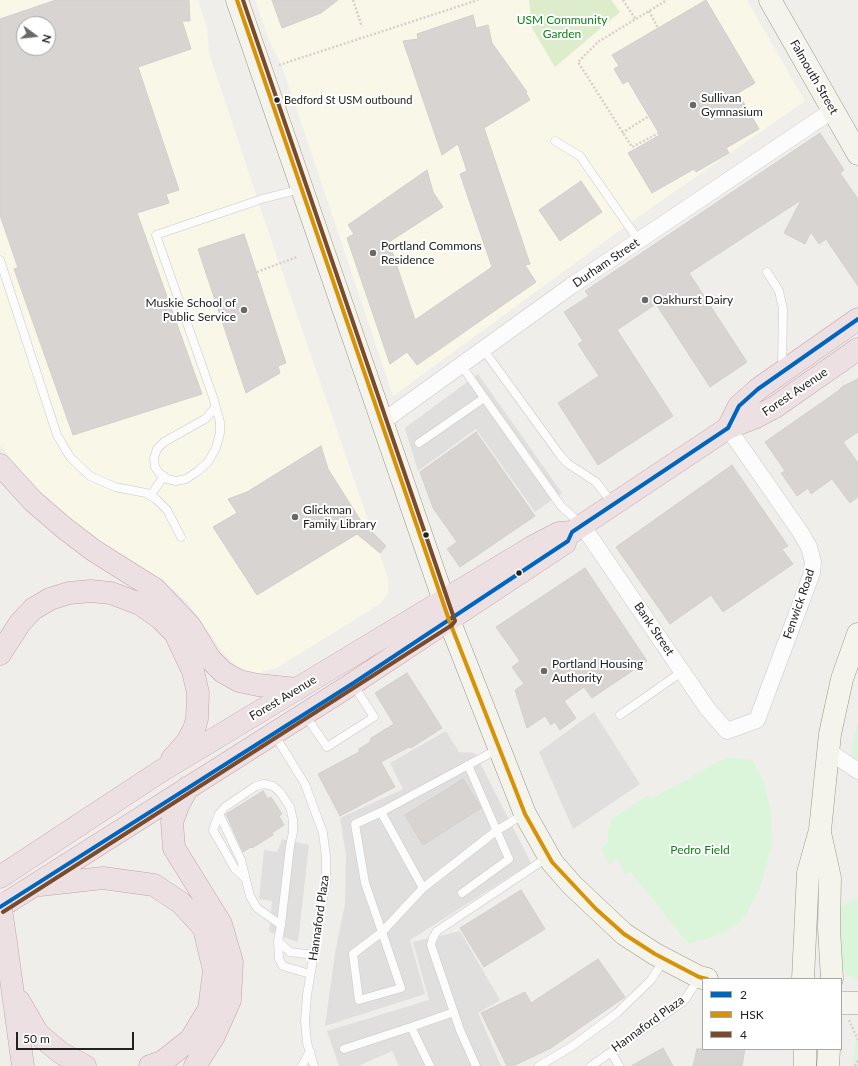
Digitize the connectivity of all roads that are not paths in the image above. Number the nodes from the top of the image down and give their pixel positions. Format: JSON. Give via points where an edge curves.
{"nodes":[{"id":1,"x":237,"y":0,"type":"edge"},
{"id":2,"x":770,"y":0,"type":"edge"},
{"id":3,"x":833,"y":110,"type":"junction"},
{"id":4,"x":556,"y":141,"type":"dead end"},
{"id":5,"x":858,"y":154,"type":"edge"},
{"id":6,"x":302,"y":188,"type":"junction"},
{"id":7,"x":639,"y":241,"type":"junction"},
{"id":8,"x":0,"y":260,"type":"edge"},
{"id":9,"x":767,"y":272,"type":"dead end"},
{"id":10,"x":858,"y":319,"type":"edge"},
{"id":11,"x":483,"y":349,"type":"junction"},
{"id":12,"x":858,"y":350,"type":"edge"},
{"id":13,"x":461,"y":365,"type":"junction"},
{"id":14,"x":782,"y":372,"type":"junction"},
{"id":15,"x":484,"y":398,"type":"junction"},
{"id":16,"x":215,"y":408,"type":"junction"},
{"id":17,"x":382,"y":422,"type":"junction"},
{"id":18,"x":728,"y":428,"type":"junction"},
{"id":19,"x":419,"y":443,"type":"dead end"},
{"id":20,"x":0,"y":465,"type":"edge"},
{"id":21,"x":164,"y":476,"type":"junction"},
{"id":22,"x":150,"y":496,"type":"junction"},
{"id":23,"x":614,"y":505,"type":"junction"},
{"id":24,"x":577,"y":529,"type":"junction"},
{"id":25,"x":181,"y":537,"type":"dead end"},
{"id":26,"x":447,"y":611,"type":"junction"},
{"id":27,"x":858,"y":634,"type":"edge"},
{"id":28,"x":0,"y":654,"type":"edge"},
{"id":29,"x":683,"y":671,"type":"junction"},
{"id":30,"x":352,"y":684,"type":"junction"},
{"id":31,"x":297,"y":689,"type":"junction"},
{"id":32,"x":304,"y":714,"type":"junction"},
{"id":33,"x":620,"y":715,"type":"dead end"},
{"id":34,"x":726,"y":731,"type":"joint"},
{"id":35,"x":274,"y":733,"type":"junction"},
{"id":36,"x":498,"y":749,"type":"junction"},
{"id":37,"x":828,"y":750,"type":"junction"},
{"id":38,"x":468,"y":765,"type":"junction"},
{"id":39,"x":161,"y":771,"type":"junction"},
{"id":40,"x":858,"y":771,"type":"edge"},
{"id":41,"x":189,"y":786,"type":"junction"},
{"id":42,"x":381,"y":812,"type":"junction"},
{"id":43,"x":525,"y":814,"type":"junction"},
{"id":44,"x":820,"y":830,"type":"junction"},
{"id":45,"x":496,"y":831,"type":"junction"},
{"id":46,"x":549,"y":857,"type":"junction"},
{"id":47,"x":0,"y":877,"type":"edge"},
{"id":48,"x":35,"y":886,"type":"junction"},
{"id":49,"x":423,"y":888,"type":"junction"},
{"id":50,"x":462,"y":893,"type":"dead end"},
{"id":51,"x":0,"y":903,"type":"edge"},
{"id":52,"x":0,"y":907,"type":"edge"},
{"id":53,"x":280,"y":925,"type":"junction"},
{"id":54,"x":382,"y":932,"type":"junction"},
{"id":55,"x":278,"y":941,"type":"junction"},
{"id":56,"x":313,"y":955,"type":"junction"},
{"id":57,"x":665,"y":958,"type":"junction"},
{"id":58,"x":310,"y":974,"type":"junction"},
{"id":59,"x":703,"y":978,"type":"edge"},
{"id":60,"x":804,"y":978,"type":"edge"},
{"id":61,"x":832,"y":978,"type":"edge"},
{"id":62,"x":702,"y":979,"type":"edge"},
{"id":63,"x":12,"y":986,"type":"junction"},
{"id":64,"x":454,"y":1012,"type":"junction"},
{"id":65,"x":411,"y":1027,"type":"junction"},
{"id":66,"x":344,"y":1049,"type":"dead end"},
{"id":67,"x":805,"y":1050,"type":"edge"},
{"id":68,"x":829,"y":1050,"type":"edge"},
{"id":69,"x":310,"y":1051,"type":"junction"},
{"id":70,"x":611,"y":1052,"type":"junction"},
{"id":71,"x":23,"y":1066,"type":"edge"},
{"id":72,"x":84,"y":1066,"type":"edge"},
{"id":73,"x":150,"y":1066,"type":"edge"},
{"id":74,"x":195,"y":1066,"type":"edge"},
{"id":75,"x":302,"y":1066,"type":"edge"},
{"id":76,"x":314,"y":1066,"type":"edge"},
{"id":77,"x":430,"y":1066,"type":"edge"},
{"id":78,"x":476,"y":1066,"type":"edge"},
{"id":79,"x":539,"y":1066,"type":"edge"},
{"id":80,"x":591,"y":1066,"type":"edge"},
{"id":81,"x":619,"y":1066,"type":"edge"},
{"id":82,"x":805,"y":1066,"type":"edge"},
{"id":83,"x":828,"y":1066,"type":"edge"}],
"edges":[{"from":1,"to":6,"type":"street"},
{"from":2,"to":3,"type":"street","name":"Falmouth Street"},
{"from":3,"to":5,"type":"street","name":"Falmouth Street"},
{"from":3,"to":7,"type":"street","name":"Durham Street"},
{"from":4,"to":7,"type":"lane","via":[[580,156]]},
{"from":6,"to":16,"type":"lane","via":[[156,235]]},
{"from":6,"to":17,"type":"street"},
{"from":7,"to":11,"type":"street","name":"Durham Street"},
{"from":8,"to":22,"type":"lane","via":[[57,435],[70,457],[90,476],[114,487]]},
{"from":9,"to":14,"type":"lane","via":[[779,291],[782,309]]},
{"from":10,"to":14,"type":"highway","name":"Forest Avenue"},
{"from":11,"to":13,"type":"street","name":"Durham Street"},
{"from":11,"to":23,"type":"lane","via":[[560,455],[567,463],[596,482]]},
{"from":12,"to":18,"type":"highway","name":"Forest Avenue","via":[[775,407]]},
{"from":13,"to":15,"type":"lane"},
{"from":13,"to":17,"type":"street","name":"Durham Street"},
{"from":14,"to":18,"type":"highway","name":"Forest Avenue","via":[[739,406]]},
{"from":15,"to":19,"type":"lane"},
{"from":15,"to":24,"type":"lane"},
{"from":16,"to":21,"type":"lane","via":[[205,419],[164,442],[158,449],[154,458],[155,467]]},
{"from":16,"to":21,"type":"lane","via":[[220,422],[220,433],[216,448],[208,462],[186,479],[176,481]]},
{"from":17,"to":26,"type":"street"},
{"from":18,"to":23,"type":"highway","name":"Forest Avenue"},
{"from":18,"to":34,"type":"street","name":"Fenwick Road","via":[[801,533],[809,547],[813,562],[812,573],[757,720]]},
{"from":20,"to":31,"type":"highway","via":[[33,501],[63,527],[93,550],[155,590],[190,626],[210,659],[223,672],[239,681]]},
{"from":21,"to":22,"type":"lane"},
{"from":22,"to":25,"type":"lane","via":[[167,510]]},
{"from":23,"to":24,"type":"highway","name":"Forest Avenue"},
{"from":24,"to":26,"type":"highway","name":"Forest Avenue","via":[[559,533],[532,547]]},
{"from":24,"to":29,"type":"street","name":"Bank Street"},
{"from":26,"to":30,"type":"highway","name":"Forest Avenue"},
{"from":26,"to":31,"type":"highway","name":"Forest Avenue"},
{"from":26,"to":36,"type":"street"},
{"from":27,"to":37,"type":"street","via":[[842,679]]},
{"from":28,"to":39,"type":"highway","via":[[20,623],[33,610],[50,599],[68,593],[91,591],[117,594],[140,604],[161,619],[175,633],[198,693],[197,719],[187,742]]},
{"from":29,"to":33,"type":"lane"},
{"from":29,"to":34,"type":"street","name":"Bank Street","via":[[706,708]]},
{"from":30,"to":32,"type":"highway","name":"Forest Avenue"},
{"from":30,"to":32,"type":"lane","via":[[374,717],[327,747]]},
{"from":31,"to":39,"type":"highway","name":"Forest Avenue"},
{"from":32,"to":35,"type":"highway","name":"Forest Avenue"},
{"from":35,"to":41,"type":"highway","name":"Forest Avenue"},
{"from":35,"to":56,"type":"lane","name":"Hannaford Plaza","via":[[305,784],[323,833],[326,880]]},
{"from":36,"to":38,"type":"lane"},
{"from":36,"to":43,"type":"street"},
{"from":37,"to":40,"type":"street"},
{"from":37,"to":44,"type":"street"},
{"from":38,"to":42,"type":"lane"},
{"from":38,"to":45,"type":"lane"},
{"from":39,"to":47,"type":"highway","name":"Forest Avenue"},
{"from":41,"to":48,"type":"highway","name":"Forest Avenue"},
{"from":41,"to":74,"type":"highway","via":[[172,822],[174,848],[221,924],[232,962],[230,1000],[214,1036]]},
{"from":42,"to":49,"type":"lane"},
{"from":42,"to":54,"type":"lane","via":[[355,824],[365,883]]},
{"from":43,"to":45,"type":"lane"},
{"from":43,"to":46,"type":"street"},
{"from":44,"to":60,"type":"street","via":[[808,873]]},
{"from":44,"to":61,"type":"street","via":[[830,878]]},
{"from":45,"to":49,"type":"lane"},
{"from":45,"to":50,"type":"lane","via":[[509,859]]},
{"from":46,"to":57,"type":"street","via":[[572,885],[624,934]]},
{"from":46,"to":64,"type":"lane","via":[[435,934],[431,945]]},
{"from":48,"to":52,"type":"highway","name":"Forest Avenue"},
{"from":48,"to":73,"type":"highway","via":[[103,878],[154,885],[181,903],[204,928],[214,971],[209,1009],[191,1039],[162,1062]]},
{"from":49,"to":54,"type":"lane"},
{"from":51,"to":63,"type":"highway","bridge":true},
{"from":53,"to":53,"type":"lane","via":[[293,820],[290,807],[280,792],[273,786],[264,784],[256,786],[225,806],[219,814],[241,860],[250,896],[257,908]]},
{"from":53,"to":55,"type":"lane"},
{"from":54,"to":54,"type":"lane","via":[[401,988],[359,1000],[353,954]]},
{"from":55,"to":56,"type":"lane","via":[[290,952]]},
{"from":55,"to":58,"type":"lane","via":[[279,959],[283,966]]},
{"from":56,"to":58,"type":"lane","name":"Hannaford Plaza"},
{"from":57,"to":59,"type":"street"},
{"from":57,"to":79,"type":"lane","via":[[651,980],[617,1013],[571,1047]]},
{"from":58,"to":69,"type":"lane","name":"Hannaford Plaza","via":[[305,1021]]},
{"from":62,"to":70,"type":"lane","name":"Hannaford Plaza","via":[[684,1001]]},
{"from":63,"to":71,"type":"highway"},
{"from":63,"to":72,"type":"highway","via":[[38,1034],[61,1053]]},
{"from":64,"to":65,"type":"lane"},
{"from":64,"to":78,"type":"lane"},
{"from":65,"to":66,"type":"lane"},
{"from":65,"to":77,"type":"lane"},
{"from":67,"to":82,"type":"street"},
{"from":68,"to":83,"type":"street"},
{"from":69,"to":75,"type":"lane"},
{"from":69,"to":76,"type":"lane","name":"Hannaford Plaza"},
{"from":70,"to":80,"type":"lane","name":"Hannaford Plaza"},
{"from":70,"to":81,"type":"lane"}]}
